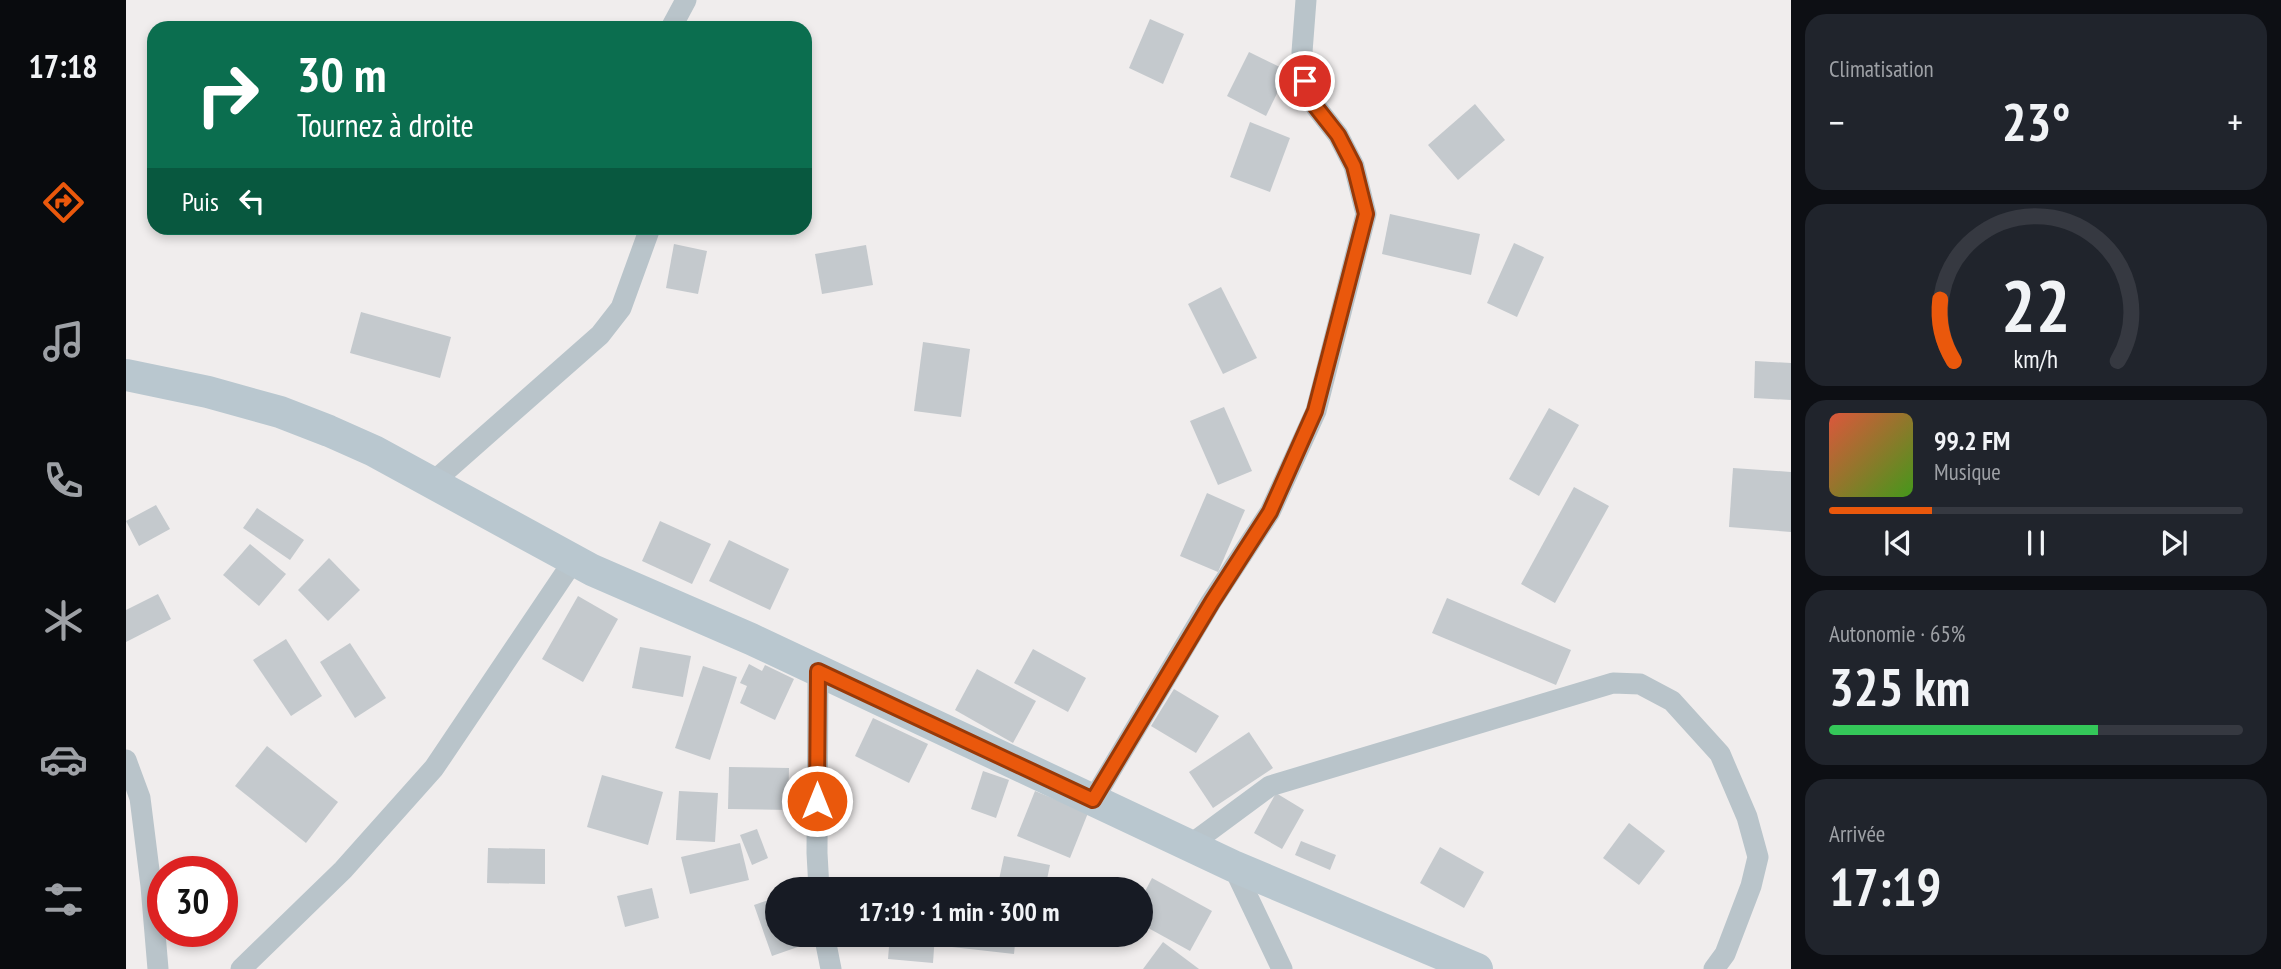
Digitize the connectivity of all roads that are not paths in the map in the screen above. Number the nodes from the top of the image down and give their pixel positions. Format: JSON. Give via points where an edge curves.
{"nodes":[{"id":1,"x":686,"y":0,"type":"edge"},
{"id":2,"x":1307,"y":0,"type":"edge"},
{"id":3,"x":675,"y":21,"type":"edge"},
{"id":4,"x":647,"y":235,"type":"edge"},
{"id":5,"x":126,"y":375,"type":"edge"},
{"id":6,"x":432,"y":483,"type":"junction"},
{"id":7,"x":574,"y":560,"type":"junction"},
{"id":8,"x":818,"y":671,"type":"junction"},
{"id":9,"x":126,"y":760,"type":"edge"},
{"id":10,"x":1093,"y":800,"type":"junction"},
{"id":11,"x":1190,"y":845,"type":"junction"},
{"id":12,"x":1233,"y":866,"type":"junction"},
{"id":13,"x":818,"y":877,"type":"edge"},
{"id":14,"x":827,"y":947,"type":"edge"},
{"id":15,"x":158,"y":969,"type":"edge"},
{"id":16,"x":241,"y":969,"type":"edge"},
{"id":17,"x":831,"y":969,"type":"edge"},
{"id":18,"x":1282,"y":969,"type":"edge"},
{"id":19,"x":1477,"y":969,"type":"edge"},
{"id":20,"x":1714,"y":969,"type":"edge"}],
"edges":[{"from":1,"to":3,"type":"street"},
{"from":2,"to":10,"type":"street","via":[[1301,52],[1305,81],[1354,166],[1366,214],[1315,411],[1270,512]]},
{"from":4,"to":6,"type":"street","via":[[621,308],[600,335]]},
{"from":5,"to":6,"type":"street","via":[[280,412],[374,451]]},
{"from":6,"to":7,"type":"street"},
{"from":7,"to":8,"type":"street"},
{"from":7,"to":16,"type":"street","via":[[434,768],[343,870]]},
{"from":8,"to":10,"type":"street"},
{"from":8,"to":13,"type":"street"},
{"from":9,"to":15,"type":"street","via":[[140,798]]},
{"from":10,"to":11,"type":"street"},
{"from":11,"to":12,"type":"street"},
{"from":11,"to":20,"type":"street","via":[[1270,786],[1613,683],[1640,684],[1672,701],[1720,754],[1747,817],[1758,857],[1726,954]]},
{"from":12,"to":18,"type":"street"},
{"from":12,"to":19,"type":"street"},
{"from":14,"to":17,"type":"street"}]}
